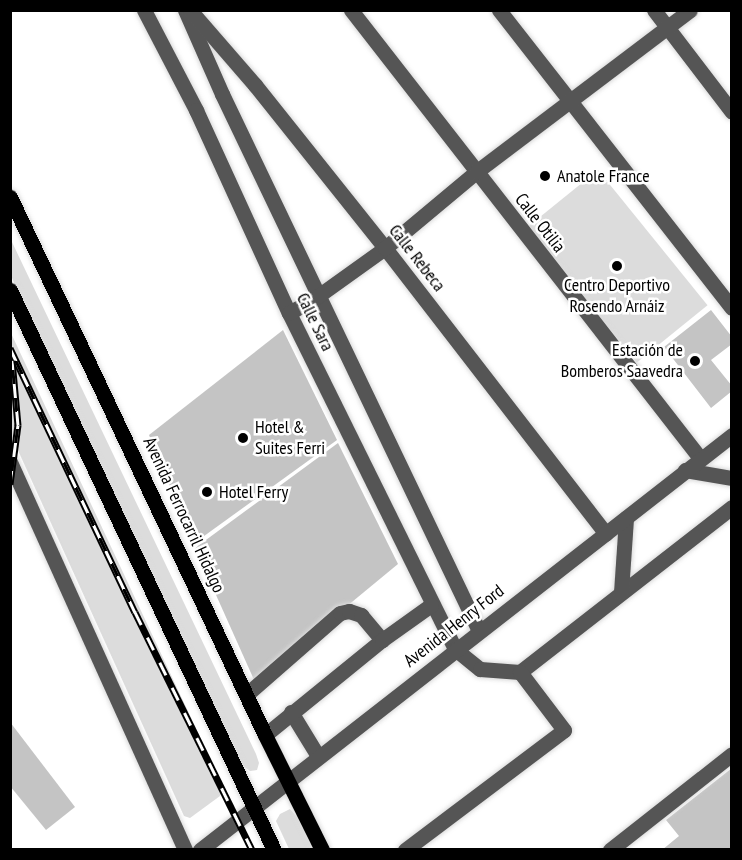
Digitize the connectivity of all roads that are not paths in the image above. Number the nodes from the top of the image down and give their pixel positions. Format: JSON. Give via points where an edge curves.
{"nodes":[{"id":1,"x":144,"y":10,"type":"edge"},
{"id":2,"x":185,"y":10,"type":"edge"},
{"id":3,"x":190,"y":10,"type":"edge"},
{"id":4,"x":351,"y":10,"type":"edge"},
{"id":5,"x":499,"y":10,"type":"edge"},
{"id":6,"x":654,"y":10,"type":"edge"},
{"id":7,"x":690,"y":10,"type":"edge"},
{"id":8,"x":667,"y":28,"type":"junction"},
{"id":9,"x":568,"y":101,"type":"junction"},
{"id":10,"x":732,"y":112,"type":"edge"},
{"id":11,"x":476,"y":172,"type":"junction"},
{"id":12,"x":10,"y":197,"type":"edge"},
{"id":13,"x":385,"y":248,"type":"junction"},
{"id":14,"x":10,"y":290,"type":"edge"},
{"id":15,"x":318,"y":296,"type":"junction"},
{"id":16,"x":732,"y":308,"type":"edge"},
{"id":17,"x":289,"y":313,"type":"junction"},
{"id":18,"x":732,"y":435,"type":"edge"},
{"id":19,"x":700,"y":458,"type":"junction"},
{"id":20,"x":10,"y":462,"type":"edge"},
{"id":21,"x":685,"y":470,"type":"junction"},
{"id":22,"x":732,"y":478,"type":"edge"},
{"id":23,"x":732,"y":507,"type":"edge"},
{"id":24,"x":626,"y":518,"type":"junction"},
{"id":25,"x":606,"y":534,"type":"junction"},
{"id":26,"x":621,"y":592,"type":"junction"},
{"id":27,"x":431,"y":605,"type":"junction"},
{"id":28,"x":479,"y":631,"type":"junction"},
{"id":29,"x":382,"y":640,"type":"junction"},
{"id":30,"x":455,"y":649,"type":"junction"},
{"id":31,"x":520,"y":672,"type":"junction"},
{"id":32,"x":247,"y":694,"type":"junction"},
{"id":33,"x":291,"y":712,"type":"junction"},
{"id":34,"x":265,"y":735,"type":"junction"},
{"id":35,"x":732,"y":754,"type":"edge"},
{"id":36,"x":318,"y":756,"type":"junction"},
{"id":37,"x":287,"y":781,"type":"junction"},
{"id":38,"x":254,"y":807,"type":"junction"},
{"id":39,"x":185,"y":849,"type":"edge"},
{"id":40,"x":200,"y":849,"type":"edge"},
{"id":41,"x":274,"y":849,"type":"edge"},
{"id":42,"x":322,"y":849,"type":"edge"},
{"id":43,"x":405,"y":849,"type":"edge"},
{"id":44,"x":610,"y":849,"type":"edge"}],
"edges":[{"from":1,"to":17,"type":"street","name":"Calle Sara","via":[[196,110]]},
{"from":2,"to":15,"type":"street","name":"Calle Sara"},
{"from":3,"to":13,"type":"street","name":"Calle Rebeca"},
{"from":4,"to":11,"type":"street","name":"Calle Otilia"},
{"from":5,"to":9,"type":"street"},
{"from":6,"to":8,"type":"street"},
{"from":7,"to":8,"type":"street"},
{"from":8,"to":9,"type":"street"},
{"from":8,"to":10,"type":"street"},
{"from":9,"to":11,"type":"street"},
{"from":9,"to":16,"type":"street"},
{"from":11,"to":13,"type":"street"},
{"from":11,"to":19,"type":"street","name":"Calle Otilia"},
{"from":12,"to":32,"type":"main road","name":"Avenida Ferrocarril Hidalgo"},
{"from":13,"to":15,"type":"street"},
{"from":13,"to":25,"type":"street","name":"Calle Rebeca"},
{"from":14,"to":38,"type":"main road"},
{"from":15,"to":17,"type":"street"},
{"from":15,"to":28,"type":"street","name":"Calle Sara"},
{"from":17,"to":27,"type":"street","name":"Calle Sara"},
{"from":18,"to":19,"type":"street","name":"Avenida Henry Ford"},
{"from":19,"to":21,"type":"street","name":"Avenida Henry Ford"},
{"from":20,"to":39,"type":"street"},
{"from":21,"to":22,"type":"street"},
{"from":21,"to":24,"type":"street","name":"Avenida Henry Ford"},
{"from":23,"to":26,"type":"street"},
{"from":24,"to":25,"type":"street","name":"Avenida Henry Ford"},
{"from":24,"to":26,"type":"street"},
{"from":25,"to":28,"type":"street","name":"Avenida Henry Ford"},
{"from":26,"to":31,"type":"street"},
{"from":27,"to":29,"type":"street"},
{"from":27,"to":30,"type":"street","name":"Calle Sara"},
{"from":28,"to":30,"type":"street","name":"Avenida Henry Ford"},
{"from":29,"to":32,"type":"street","via":[[361,615],[340,613]]},
{"from":29,"to":33,"type":"street"},
{"from":30,"to":31,"type":"street","via":[[480,669]]},
{"from":30,"to":36,"type":"street","name":"Avenida Henry Ford"},
{"from":31,"to":43,"type":"street","via":[[564,730]]},
{"from":32,"to":34,"type":"main road","name":"Avenida Ferrocarril Hidalgo"},
{"from":33,"to":34,"type":"street"},
{"from":33,"to":36,"type":"street"},
{"from":34,"to":37,"type":"main road","name":"Avenida Ferrocarril Hidalgo"},
{"from":35,"to":44,"type":"street"},
{"from":36,"to":37,"type":"street","name":"Avenida Henry Ford"},
{"from":37,"to":38,"type":"street","name":"Avenida Henry Ford"},
{"from":37,"to":42,"type":"main road","name":"Avenida Ferrocarril Hidalgo"},
{"from":38,"to":40,"type":"street","name":"Avenida Henry Ford"},
{"from":38,"to":41,"type":"main road"}]}
